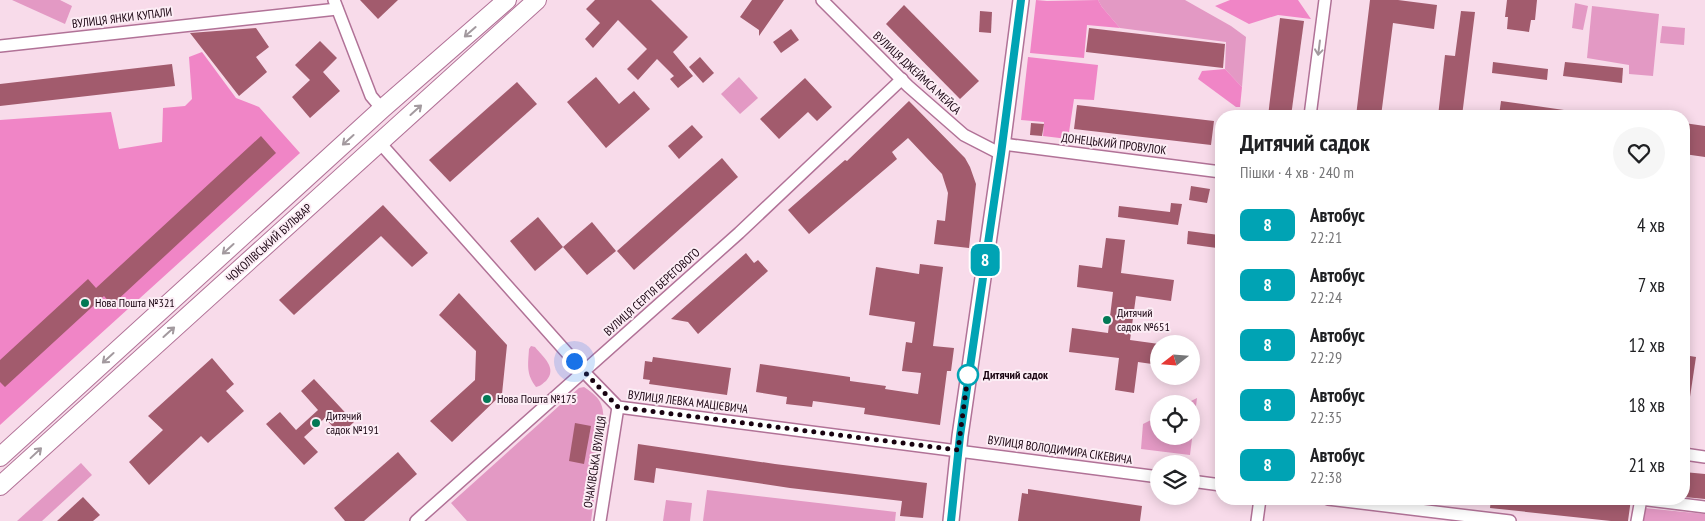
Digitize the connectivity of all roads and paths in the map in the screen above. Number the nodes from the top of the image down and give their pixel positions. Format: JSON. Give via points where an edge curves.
{"nodes":[{"id":1,"x":507,"y":0,"type":"edge"},
{"id":2,"x":537,"y":0,"type":"edge"},
{"id":3,"x":822,"y":0,"type":"edge"},
{"id":4,"x":1021,"y":0,"type":"edge"},
{"id":5,"x":1326,"y":0,"type":"edge"},
{"id":6,"x":335,"y":4,"type":"edge"},
{"id":7,"x":0,"y":46,"type":"edge"},
{"id":8,"x":902,"y":79,"type":"junction"},
{"id":9,"x":382,"y":109,"type":"junction"},
{"id":10,"x":1311,"y":110,"type":"edge"},
{"id":11,"x":380,"y":143,"type":"junction"},
{"id":12,"x":1002,"y":149,"type":"junction"},
{"id":13,"x":1215,"y":171,"type":"edge"},
{"id":14,"x":584,"y":372,"type":"junction"},
{"id":15,"x":618,"y":407,"type":"junction"},
{"id":16,"x":958,"y":450,"type":"junction"},
{"id":17,"x":1690,"y":455,"type":"edge"},
{"id":18,"x":0,"y":457,"type":"edge"},
{"id":19,"x":1705,"y":457,"type":"edge"},
{"id":20,"x":1150,"y":476,"type":"edge"},
{"id":21,"x":1200,"y":482,"type":"edge"},
{"id":22,"x":1215,"y":484,"type":"edge"},
{"id":23,"x":0,"y":486,"type":"edge"},
{"id":24,"x":1259,"y":505,"type":"edge"},
{"id":25,"x":1375,"y":505,"type":"edge"},
{"id":26,"x":1639,"y":505,"type":"edge"},
{"id":27,"x":1689,"y":505,"type":"edge"},
{"id":28,"x":1705,"y":507,"type":"edge"},
{"id":29,"x":1493,"y":520,"type":"edge"},
{"id":30,"x":416,"y":521,"type":"edge"},
{"id":31,"x":600,"y":521,"type":"edge"},
{"id":32,"x":951,"y":521,"type":"edge"},
{"id":33,"x":1257,"y":521,"type":"edge"},
{"id":34,"x":1510,"y":521,"type":"edge"},
{"id":35,"x":1638,"y":521,"type":"edge"}],
"edges":[{"from":1,"to":9,"type":"main road","name":"ЧОКОЛІВСЬКИЙ БУЛЬВАР","one_way":true},
{"from":11,"to":2,"type":"main road","name":"ЧОКОЛІВСЬКИЙ БУЛЬВАР","one_way":true},
{"from":3,"to":8,"type":"street","name":"ВУЛИЦЯ ДЖЕЙМСА МЕЙСА"},
{"from":4,"to":12,"type":"street"},
{"from":5,"to":10,"type":"street","one_way":true},
{"from":6,"to":7,"type":"street","name":"ВУЛИЦЯ ЯНКИ КУПАЛИ"},
{"from":6,"to":9,"type":"street","via":[[371,96]]},
{"from":8,"to":12,"type":"street","name":"ВУЛИЦЯ ДЖЕЙМСА МЕЙСА","via":[[964,136]]},
{"from":8,"to":14,"type":"street","name":"ВУЛИЦЯ СЕРГІЯ БЕРЕГОВОГО","via":[[739,233]]},
{"from":9,"to":18,"type":"main road","name":"ЧОКОЛІВСЬКИЙ БУЛЬВАР","one_way":true},
{"from":11,"to":14,"type":"street","name":"ВУЛИЦЯ ЛЕВКА МАЦІЄВИЧА"},
{"from":23,"to":11,"type":"main road","name":"ЧОКОЛІВСЬКИЙ БУЛЬВАР","one_way":true},
{"from":12,"to":13,"type":"street","name":"ДОНЕЦЬКИЙ ПРОВУЛОК"},
{"from":12,"to":16,"type":"street"},
{"from":14,"to":15,"type":"street","name":"ВУЛИЦЯ ЛЕВКА МАЦІЄВИЧА"},
{"from":14,"to":30,"type":"street","name":"ВУЛИЦЯ СЕРГІЯ БЕРЕГОВОГО"},
{"from":15,"to":16,"type":"street","name":"ВУЛИЦЯ ЛЕВКА МАЦІЄВИЧА"},
{"from":15,"to":31,"type":"street","name":"ОЧАКІВСЬКА ВУЛИЦЯ"},
{"from":16,"to":20,"type":"street","name":"ВУЛИЦЯ ВОЛОДИМИРА СІКЕВИЧА"},
{"from":16,"to":32,"type":"street"},
{"from":17,"to":19,"type":"street"},
{"from":21,"to":22,"type":"street"},
{"from":24,"to":33,"type":"street"},
{"from":25,"to":29,"type":"street"},
{"from":26,"to":35,"type":"street"},
{"from":27,"to":28,"type":"street"},
{"from":29,"to":34,"type":"street"}]}
